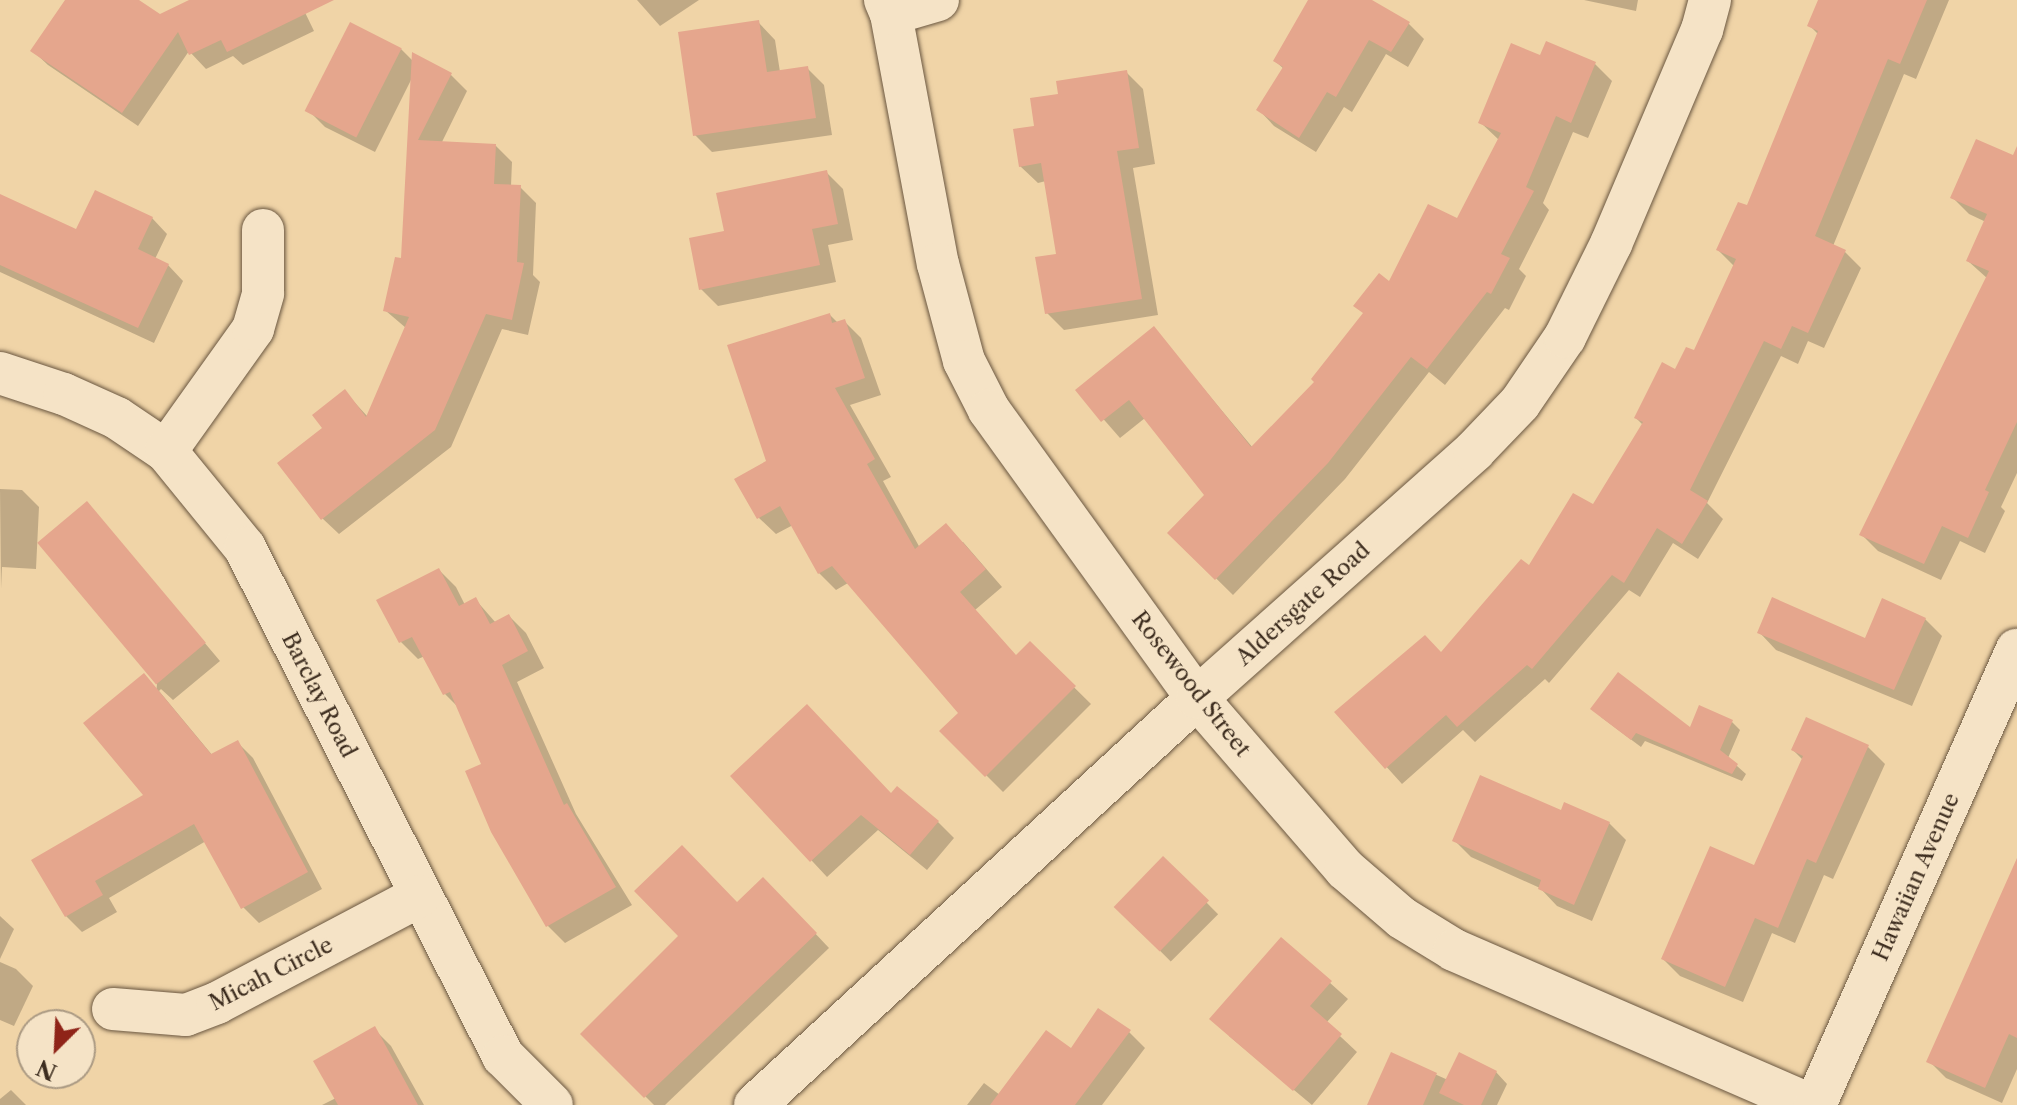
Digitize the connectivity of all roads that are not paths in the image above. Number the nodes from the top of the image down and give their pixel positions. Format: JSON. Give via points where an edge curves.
{"nodes":[{"id":1,"x":938,"y":0,"type":"edge"},
{"id":2,"x":1710,"y":0,"type":"edge"},
{"id":3,"x":888,"y":7,"type":"edge"},
{"id":4,"x":263,"y":230,"type":"dead end"},
{"id":5,"x":0,"y":373,"type":"edge"},
{"id":6,"x":166,"y":451,"type":"junction"},
{"id":7,"x":2017,"y":650,"type":"edge"},
{"id":8,"x":1197,"y":698,"type":"junction"},
{"id":9,"x":420,"y":896,"type":"junction"},
{"id":10,"x":113,"y":1009,"type":"dead end"},
{"id":11,"x":552,"y":1105,"type":"edge"},
{"id":12,"x":755,"y":1105,"type":"edge"},
{"id":13,"x":1813,"y":1105,"type":"edge"}],
"edges":[{"from":1,"to":3,"type":"street"},
{"from":2,"to":8,"type":"street","name":"Aldersgate Road","via":[[1611,244],[1565,337],[1520,403],[1463,461]]},
{"from":3,"to":8,"type":"street","name":"Rosewood Street","via":[[938,264],[964,361],[989,410]]},
{"from":4,"to":6,"type":"street","via":[[263,293],[253,329]]},
{"from":5,"to":6,"type":"street","name":"Barclay Road","via":[[117,418]]},
{"from":6,"to":9,"type":"street","name":"Barclay Road","via":[[245,548]]},
{"from":7,"to":13,"type":"street","name":"Hawaiian Avenue"},
{"from":8,"to":12,"type":"street","name":"Aldersgate Road"},
{"from":8,"to":13,"type":"street","name":"Rosewood Street","via":[[1345,869],[1402,918],[1454,950]]},
{"from":9,"to":10,"type":"street","name":"Micah Circle","via":[[186,1015]]},
{"from":9,"to":11,"type":"street","name":"Barclay Road","via":[[503,1056]]}]}
